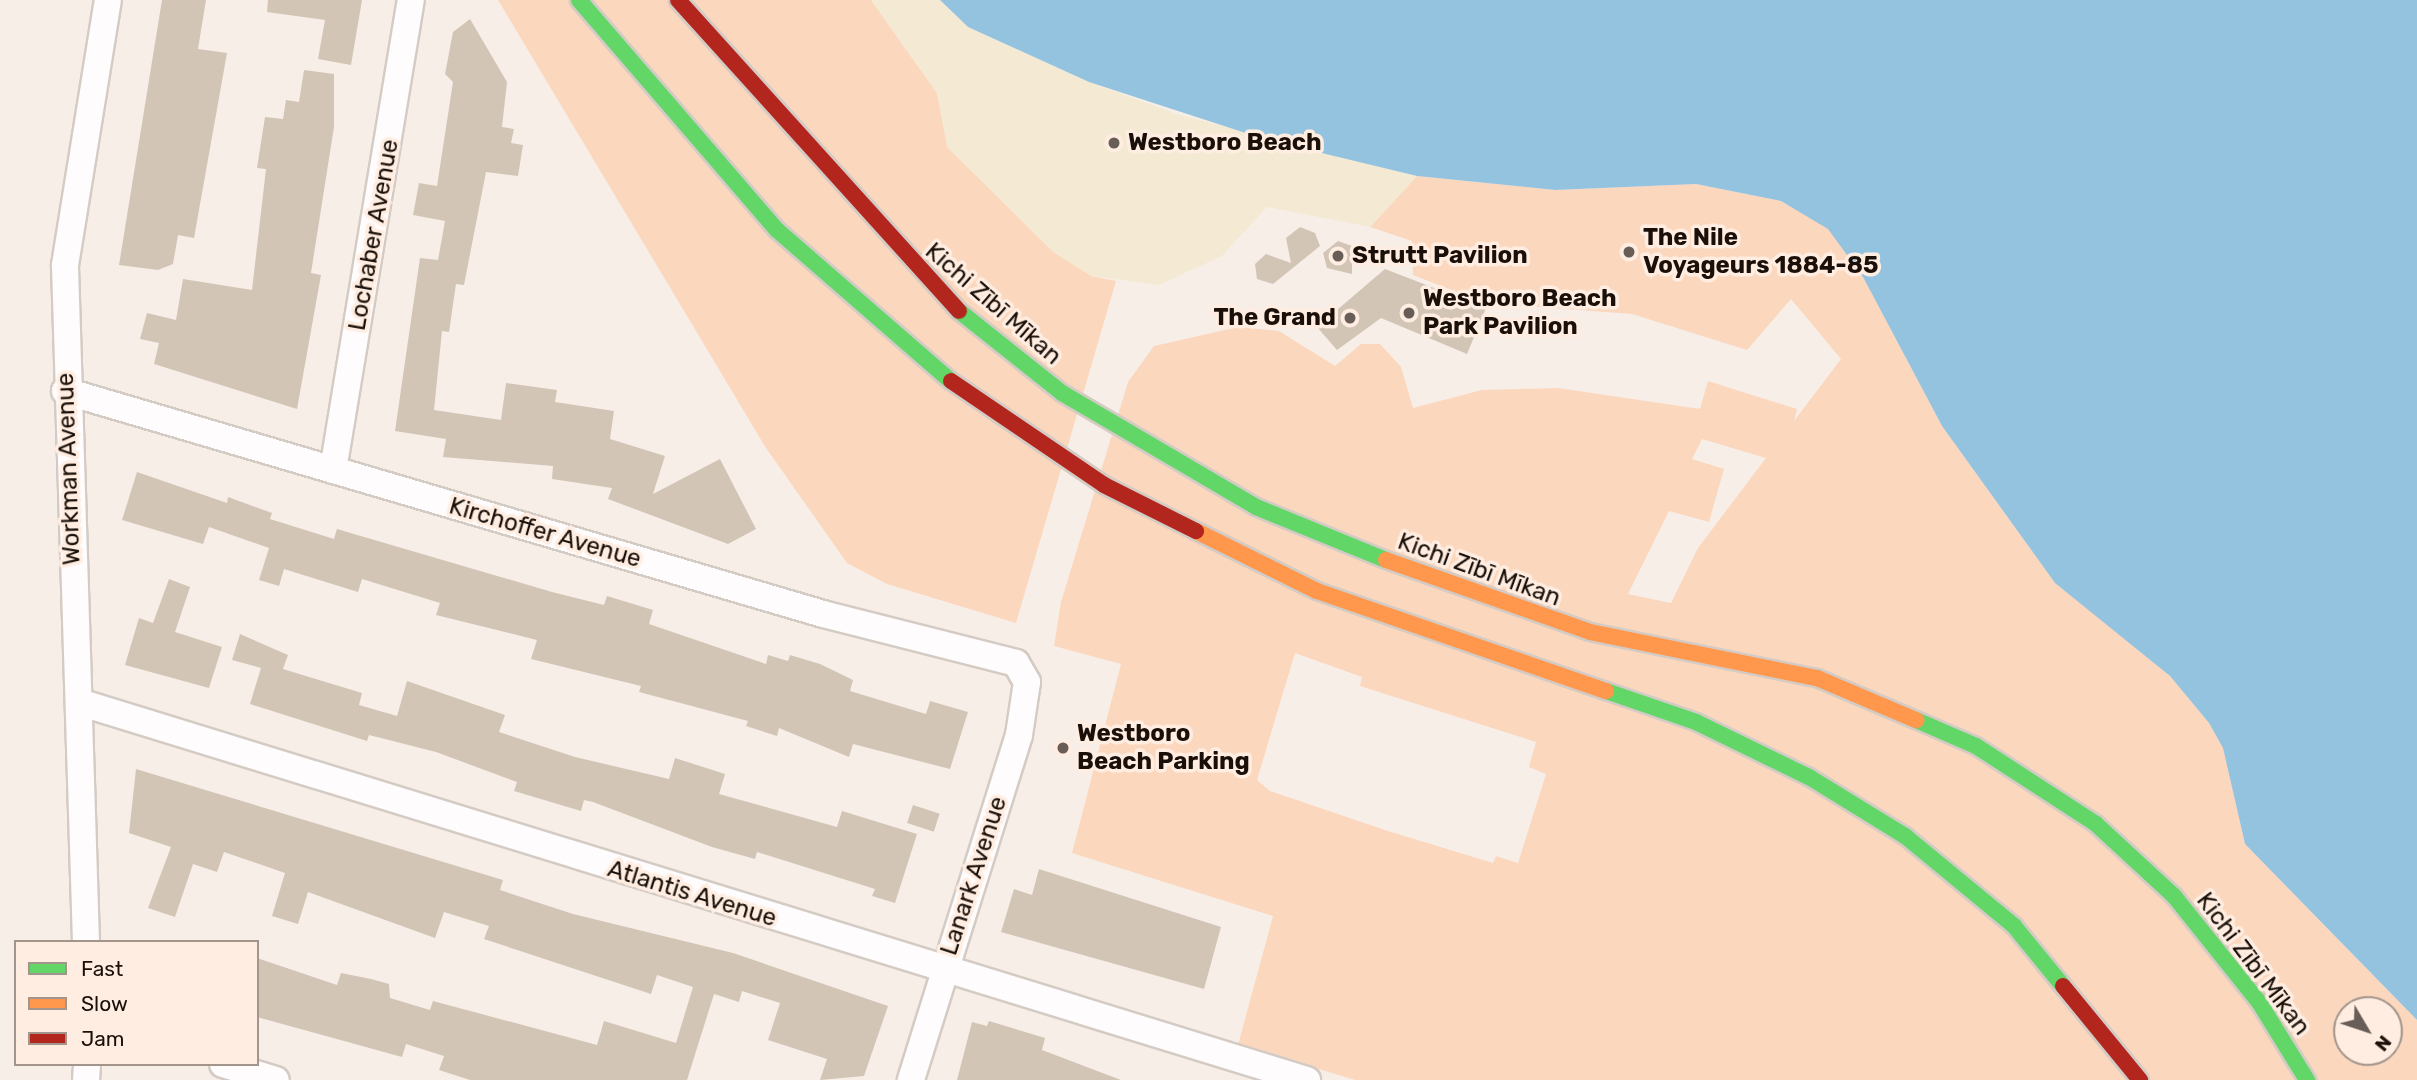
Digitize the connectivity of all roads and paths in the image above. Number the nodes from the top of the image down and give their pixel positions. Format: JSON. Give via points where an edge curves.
{"nodes":[{"id":1,"x":108,"y":0,"type":"edge"},
{"id":2,"x":411,"y":0,"type":"edge"},
{"id":3,"x":579,"y":0,"type":"edge"},
{"id":4,"x":678,"y":0,"type":"edge"},
{"id":5,"x":65,"y":391,"type":"junction"},
{"id":6,"x":333,"y":470,"type":"junction"},
{"id":7,"x":1024,"y":671,"type":"joint"},
{"id":8,"x":79,"y":702,"type":"junction"},
{"id":9,"x":86,"y":940,"type":"edge"},
{"id":10,"x":944,"y":972,"type":"junction"},
{"id":11,"x":230,"y":1066,"type":"edge"},
{"id":12,"x":276,"y":1080,"type":"edge"},
{"id":13,"x":911,"y":1080,"type":"edge"},
{"id":14,"x":1307,"y":1080,"type":"edge"},
{"id":15,"x":2140,"y":1080,"type":"edge"},
{"id":16,"x":2307,"y":1080,"type":"edge"}],
"edges":[{"from":1,"to":5,"type":"street","name":"Workman Avenue","via":[[65,265]]},
{"from":2,"to":6,"type":"street","name":"Lochaber Avenue"},
{"from":3,"to":15,"type":"highway","via":[[722,170],[805,257],[940,374],[1063,461],[1317,591],[1696,723],[1809,777],[1905,836],[2014,926]]},
{"from":4,"to":16,"type":"highway","name":"Kichi Zībī Mīkan","via":[[927,280],[1006,351],[1082,407],[1256,507],[1476,595],[1590,632],[1816,678],[1976,746],[2096,824],[2174,896],[2243,980]]},
{"from":5,"to":6,"type":"street","name":"Kirchoffer Avenue"},
{"from":5,"to":8,"type":"street","name":"Workman Avenue"},
{"from":6,"to":7,"type":"street","name":"Kirchoffer Avenue","via":[[823,614],[1005,659]]},
{"from":7,"to":10,"type":"street","name":"Lanark Avenue","via":[[1019,735]]},
{"from":8,"to":9,"type":"street","name":"Workman Avenue"},
{"from":8,"to":10,"type":"street","name":"Atlantis Avenue"},
{"from":10,"to":13,"type":"street","name":"Lanark Avenue"},
{"from":10,"to":14,"type":"street","name":"Atlantis Avenue"},
{"from":11,"to":12,"type":"street"}]}
